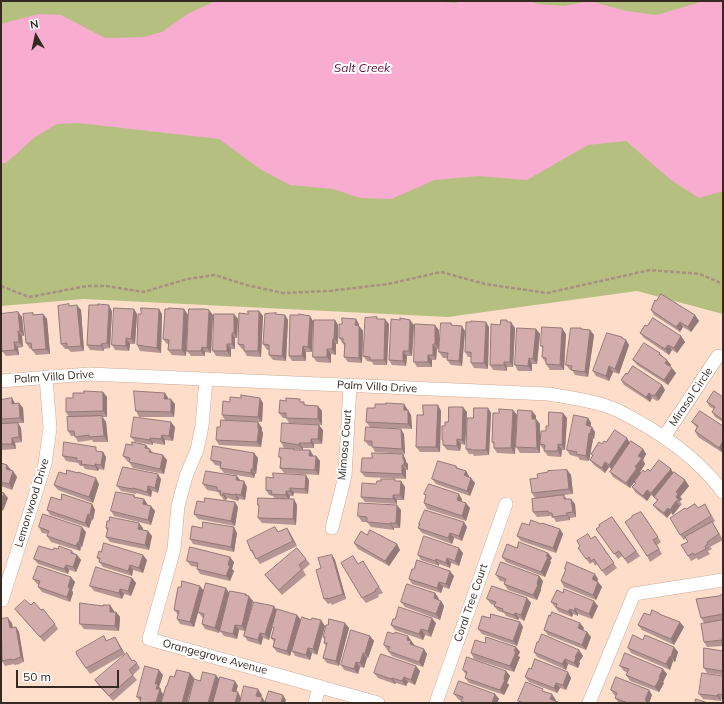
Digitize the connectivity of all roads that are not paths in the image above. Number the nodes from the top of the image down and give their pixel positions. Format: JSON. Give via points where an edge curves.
{"nodes":[{"id":1,"x":718,"y":356,"type":"dead end"},
{"id":2,"x":46,"y":378,"type":"junction"},
{"id":3,"x":206,"y":379,"type":"junction"},
{"id":4,"x":1,"y":381,"type":"edge"},
{"id":5,"x":350,"y":386,"type":"junction"},
{"id":6,"x":664,"y":437,"type":"junction"},
{"id":7,"x":723,"y":492,"type":"edge"},
{"id":8,"x":506,"y":504,"type":"dead end"},
{"id":9,"x":332,"y":528,"type":"dead end"},
{"id":10,"x":723,"y":580,"type":"edge"},
{"id":11,"x":1,"y":600,"type":"edge"},
{"id":12,"x":319,"y":686,"type":"junction"},
{"id":13,"x":337,"y":697,"type":"edge"},
{"id":14,"x":315,"y":703,"type":"edge"},
{"id":15,"x":378,"y":703,"type":"edge"},
{"id":16,"x":436,"y":703,"type":"edge"},
{"id":17,"x":589,"y":703,"type":"edge"}],
"edges":[{"from":1,"to":6,"type":"street","name":"Mirasol Circle"},
{"from":2,"to":3,"type":"street","name":"Palm Villa Drive","via":[[89,374]]},
{"from":2,"to":4,"type":"street","name":"Palm Villa Drive"},
{"from":2,"to":11,"type":"street","name":"Lemonwood Drive","via":[[50,428],[46,464]]},
{"from":3,"to":5,"type":"street","name":"Palm Villa Drive"},
{"from":3,"to":12,"type":"street","name":"Orangegrove Avenue","via":[[202,426],[178,506],[174,549],[149,639]]},
{"from":5,"to":6,"type":"street","name":"Palm Villa Drive","via":[[548,394],[581,399],[616,410]]},
{"from":5,"to":9,"type":"street","name":"Mimosa Court","via":[[344,476]]},
{"from":6,"to":7,"type":"street","name":"Palm Villa Drive","via":[[703,468]]},
{"from":8,"to":16,"type":"street","name":"Coral Tree Court"},
{"from":10,"to":17,"type":"street","via":[[634,594]]},
{"from":12,"to":13,"type":"street","name":"Orangegrove Avenue"},
{"from":12,"to":14,"type":"street"},
{"from":13,"to":15,"type":"street","name":"Orangegrove Avenue"}]}
